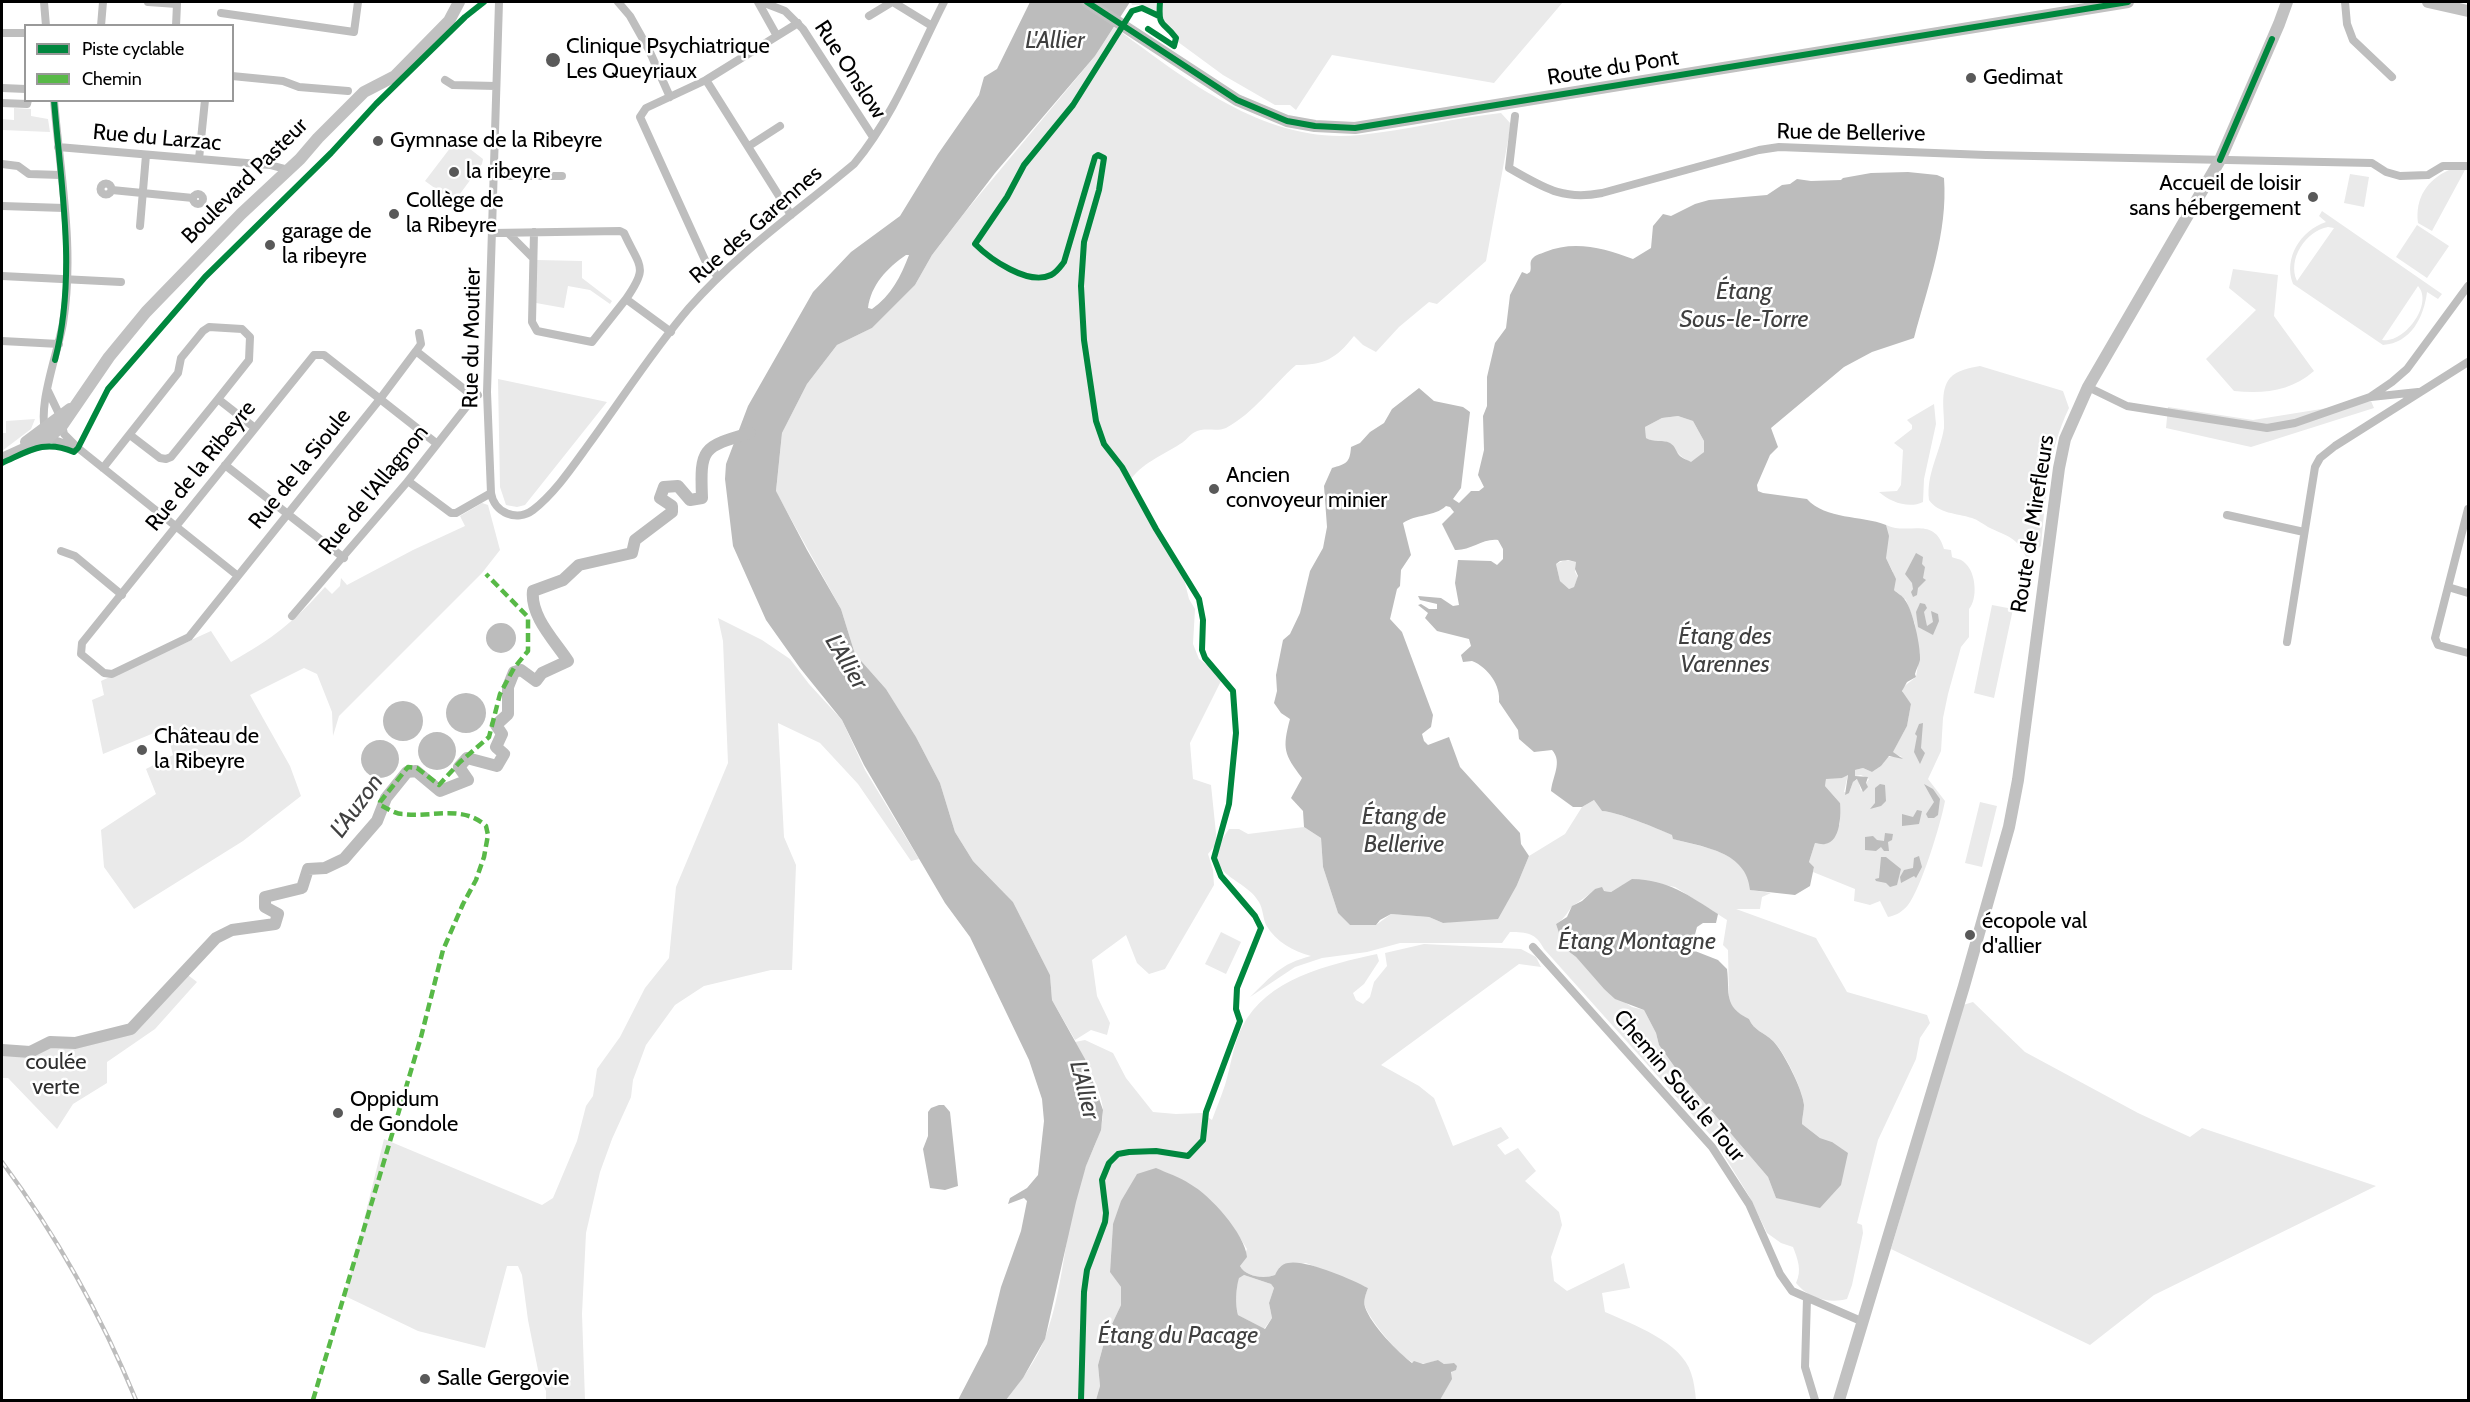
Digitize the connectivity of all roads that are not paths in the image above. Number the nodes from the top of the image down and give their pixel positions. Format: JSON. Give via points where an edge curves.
{"nodes":[{"id":1,"x":44,"y":2,"type":"edge"},
{"id":2,"x":103,"y":2,"type":"edge"},
{"id":3,"x":148,"y":2,"type":"edge"},
{"id":4,"x":358,"y":2,"type":"edge"},
{"id":5,"x":459,"y":2,"type":"edge"},
{"id":6,"x":499,"y":2,"type":"edge"},
{"id":7,"x":618,"y":2,"type":"edge"},
{"id":8,"x":760,"y":2,"type":"edge"},
{"id":9,"x":893,"y":2,"type":"edge"},
{"id":10,"x":944,"y":2,"type":"edge"},
{"id":11,"x":1087,"y":2,"type":"edge"},
{"id":12,"x":2128,"y":2,"type":"edge"},
{"id":13,"x":2276,"y":2,"type":"edge"},
{"id":14,"x":2287,"y":2,"type":"edge"},
{"id":15,"x":2345,"y":2,"type":"edge"},
{"id":16,"x":2428,"y":2,"type":"edge"},
{"id":17,"x":2469,"y":11,"type":"edge"},
{"id":18,"x":221,"y":13,"type":"dead end"},
{"id":19,"x":869,"y":16,"type":"dead end"},
{"id":20,"x":798,"y":23,"type":"junction"},
{"id":21,"x":46,"y":24,"type":"edge"},
{"id":22,"x":101,"y":24,"type":"edge"},
{"id":23,"x":176,"y":24,"type":"edge"},
{"id":24,"x":932,"y":26,"type":"junction"},
{"id":25,"x":2,"y":33,"type":"edge"},
{"id":26,"x":24,"y":33,"type":"edge"},
{"id":27,"x":777,"y":36,"type":"junction"},
{"id":28,"x":2272,"y":39,"type":"junction"},
{"id":29,"x":234,"y":76,"type":"edge"},
{"id":30,"x":2392,"y":77,"type":"dead end"},
{"id":31,"x":445,"y":80,"type":"dead end"},
{"id":32,"x":706,"y":80,"type":"junction"},
{"id":33,"x":496,"y":86,"type":"junction"},
{"id":34,"x":2,"y":88,"type":"edge"},
{"id":35,"x":24,"y":89,"type":"edge"},
{"id":36,"x":348,"y":91,"type":"dead end"},
{"id":37,"x":670,"y":97,"type":"junction"},
{"id":38,"x":28,"y":102,"type":"edge"},
{"id":39,"x":54,"y":102,"type":"edge"},
{"id":40,"x":205,"y":102,"type":"edge"},
{"id":41,"x":2,"y":103,"type":"edge"},
{"id":42,"x":1515,"y":116,"type":"dead end"},
{"id":43,"x":780,"y":126,"type":"dead end"},
{"id":44,"x":873,"y":137,"type":"junction"},
{"id":45,"x":749,"y":146,"type":"junction"},
{"id":46,"x":58,"y":147,"type":"junction"},
{"id":47,"x":146,"y":155,"type":"junction"},
{"id":48,"x":199,"y":159,"type":"junction"},
{"id":49,"x":2220,"y":160,"type":"junction"},
{"id":50,"x":2,"y":164,"type":"edge"},
{"id":51,"x":2469,"y":166,"type":"edge"},
{"id":52,"x":289,"y":170,"type":"junction"},
{"id":53,"x":61,"y":175,"type":"junction"},
{"id":54,"x":493,"y":176,"type":"junction"},
{"id":55,"x":562,"y":176,"type":"dead end"},
{"id":56,"x":112,"y":190,"type":"dead end"},
{"id":57,"x":144,"y":193,"type":"junction"},
{"id":58,"x":193,"y":198,"type":"dead end"},
{"id":59,"x":2,"y":206,"type":"edge"},
{"id":60,"x":64,"y":208,"type":"junction"},
{"id":61,"x":791,"y":215,"type":"junction"},
{"id":62,"x":140,"y":226,"type":"dead end"},
{"id":63,"x":534,"y":232,"type":"junction"},
{"id":64,"x":492,"y":233,"type":"junction"},
{"id":65,"x":508,"y":233,"type":"junction"},
{"id":66,"x":533,"y":258,"type":"junction"},
{"id":67,"x":2,"y":276,"type":"edge"},
{"id":68,"x":718,"y":277,"type":"junction"},
{"id":69,"x":68,"y":278,"type":"junction"},
{"id":70,"x":121,"y":282,"type":"dead end"},
{"id":71,"x":2469,"y":286,"type":"edge"},
{"id":72,"x":626,"y":299,"type":"junction"},
{"id":73,"x":671,"y":332,"type":"junction"},
{"id":74,"x":419,"y":333,"type":"dead end"},
{"id":75,"x":2,"y":341,"type":"edge"},
{"id":76,"x":59,"y":344,"type":"junction"},
{"id":77,"x":416,"y":351,"type":"junction"},
{"id":78,"x":2469,"y":362,"type":"edge"},
{"id":79,"x":2088,"y":387,"type":"junction"},
{"id":80,"x":48,"y":391,"type":"junction"},
{"id":81,"x":487,"y":392,"type":"junction"},
{"id":82,"x":2422,"y":392,"type":"junction"},
{"id":83,"x":474,"y":397,"type":"junction"},
{"id":84,"x":2370,"y":397,"type":"junction"},
{"id":85,"x":218,"y":399,"type":"junction"},
{"id":86,"x":380,"y":399,"type":"junction"},
{"id":87,"x":52,"y":403,"type":"junction"},
{"id":88,"x":43,"y":410,"type":"junction"},
{"id":89,"x":61,"y":421,"type":"junction"},
{"id":90,"x":255,"y":428,"type":"junction"},
{"id":91,"x":45,"y":434,"type":"junction"},
{"id":92,"x":130,"y":435,"type":"junction"},
{"id":93,"x":435,"y":443,"type":"junction"},
{"id":94,"x":78,"y":448,"type":"junction"},
{"id":95,"x":2,"y":458,"type":"edge"},
{"id":96,"x":225,"y":465,"type":"junction"},
{"id":97,"x":103,"y":468,"type":"junction"},
{"id":98,"x":408,"y":481,"type":"junction"},
{"id":99,"x":492,"y":497,"type":"junction"},
{"id":100,"x":2469,"y":509,"type":"edge"},
{"id":101,"x":288,"y":513,"type":"junction"},
{"id":102,"x":2227,"y":515,"type":"dead end"},
{"id":103,"x":176,"y":526,"type":"junction"},
{"id":104,"x":2304,"y":532,"type":"junction"},
{"id":105,"x":61,"y":551,"type":"dead end"},
{"id":106,"x":344,"y":558,"type":"junction"},
{"id":107,"x":238,"y":576,"type":"junction"},
{"id":108,"x":2448,"y":587,"type":"junction"},
{"id":109,"x":2469,"y":593,"type":"edge"},
{"id":110,"x":122,"y":595,"type":"junction"},
{"id":111,"x":292,"y":616,"type":"dead end"},
{"id":112,"x":2287,"y":642,"type":"dead end"},
{"id":113,"x":2469,"y":653,"type":"edge"},
{"id":114,"x":156,"y":655,"type":"joint"},
{"id":115,"x":1533,"y":947,"type":"dead end"},
{"id":116,"x":1807,"y":1298,"type":"junction"},
{"id":117,"x":1862,"y":1321,"type":"junction"},
{"id":118,"x":1815,"y":1401,"type":"edge"},
{"id":119,"x":1839,"y":1401,"type":"edge"}],
"edges":[{"from":1,"to":21,"type":"street"},
{"from":2,"to":22,"type":"street"},
{"from":3,"to":23,"type":"street","via":[[177,3]]},
{"from":4,"to":18,"type":"street","via":[[354,32]]},
{"from":5,"to":52,"type":"main road","name":"Boulevard Pasteur","via":[[449,21],[395,76],[364,92]]},
{"from":6,"to":33,"type":"street","name":"Rue du Moutier"},
{"from":7,"to":37,"type":"street","via":[[649,50]]},
{"from":8,"to":20,"type":"street","name":"Rue Onslow","via":[[785,11]]},
{"from":8,"to":27,"type":"street","name":"Rue Onslow"},
{"from":9,"to":19,"type":"street"},
{"from":9,"to":24,"type":"street"},
{"from":10,"to":24,"type":"street","name":"Rue des Garennes"},
{"from":11,"to":12,"type":"main road","name":"Route du Pont","via":[[1237,100],[1262,112],[1297,123],[1355,128]]},
{"from":13,"to":28,"type":"main road","name":"Route de Mirefleurs"},
{"from":14,"to":28,"type":"main road","name":"Route de Mirefleurs"},
{"from":15,"to":30,"type":"street","via":[[2353,40]]},
{"from":16,"to":17,"type":"main road"},
{"from":20,"to":27,"type":"street","name":"Rue Onslow"},
{"from":20,"to":44,"type":"street","name":"Rue Onslow"},
{"from":24,"to":44,"type":"street","name":"Rue des Garennes","via":[[889,114]]},
{"from":25,"to":26,"type":"street"},
{"from":27,"to":32,"type":"street"},
{"from":28,"to":49,"type":"main road","name":"Route de Mirefleurs"},
{"from":29,"to":36,"type":"street"},
{"from":31,"to":33,"type":"street","via":[[453,85]]},
{"from":32,"to":37,"type":"street"},
{"from":32,"to":45,"type":"street"},
{"from":33,"to":54,"type":"street","name":"Rue du Moutier"},
{"from":34,"to":35,"type":"street"},
{"from":37,"to":68,"type":"street","via":[[646,108],[641,122],[705,260]]},
{"from":38,"to":41,"type":"street"},
{"from":39,"to":46,"type":"street"},
{"from":40,"to":48,"type":"street"},
{"from":42,"to":49,"type":"street","name":"Rue de Bellerive","via":[[1509,168],[1548,189],[1577,197],[1779,147]]},
{"from":43,"to":45,"type":"street"},
{"from":44,"to":61,"type":"street","name":"Rue des Garennes","via":[[854,164]]},
{"from":45,"to":61,"type":"street"},
{"from":46,"to":47,"type":"street","name":"Rue du Larzac"},
{"from":46,"to":53,"type":"street"},
{"from":47,"to":48,"type":"street","name":"Rue du Larzac"},
{"from":47,"to":57,"type":"street"},
{"from":48,"to":52,"type":"street","name":"Rue du Larzac"},
{"from":49,"to":51,"type":"street","via":[[2372,163],[2400,176],[2428,175],[2443,166]]},
{"from":49,"to":79,"type":"main road","name":"Route de Mirefleurs"},
{"from":50,"to":53,"type":"street","via":[[18,166],[29,174]]},
{"from":52,"to":89,"type":"main road","name":"Boulevard Pasteur","via":[[241,214],[126,334]]},
{"from":53,"to":60,"type":"street"},
{"from":54,"to":55,"type":"street"},
{"from":54,"to":64,"type":"street","name":"Rue du Moutier"},
{"from":56,"to":57,"type":"street"},
{"from":57,"to":58,"type":"street"},
{"from":57,"to":62,"type":"street"},
{"from":59,"to":60,"type":"street"},
{"from":60,"to":69,"type":"street"},
{"from":61,"to":68,"type":"street","name":"Rue des Garennes"},
{"from":63,"to":65,"type":"street"},
{"from":63,"to":66,"type":"street"},
{"from":63,"to":72,"type":"street","via":[[624,233],[641,269],[640,279]]},
{"from":64,"to":65,"type":"street"},
{"from":64,"to":81,"type":"street","name":"Rue du Moutier"},
{"from":65,"to":66,"type":"street"},
{"from":66,"to":72,"type":"street","via":[[532,322],[537,331],[592,342]]},
{"from":67,"to":69,"type":"street"},
{"from":68,"to":73,"type":"street","name":"Rue des Garennes"},
{"from":69,"to":70,"type":"street"},
{"from":69,"to":76,"type":"street"},
{"from":71,"to":84,"type":"street","via":[[2407,369]]},
{"from":72,"to":73,"type":"street"},
{"from":73,"to":99,"type":"street","name":"Rue des Garennes","via":[[569,471],[532,511],[512,515],[499,508]]},
{"from":74,"to":77,"type":"street","via":[[421,344]]},
{"from":75,"to":76,"type":"street"},
{"from":76,"to":80,"type":"street"},
{"from":77,"to":83,"type":"street"},
{"from":77,"to":86,"type":"street","name":"Rue de la Sioule"},
{"from":78,"to":82,"type":"street"},
{"from":79,"to":84,"type":"street","via":[[2127,406],[2267,428],[2295,423]]},
{"from":79,"to":117,"type":"main road","name":"Route de Mirefleurs","via":[[2062,451],[2009,827]]},
{"from":80,"to":87,"type":"street"},
{"from":80,"to":88,"type":"street"},
{"from":81,"to":83,"type":"street","name":"Rue de l'Allagnon"},
{"from":81,"to":99,"type":"street","name":"Rue du Moutier"},
{"from":82,"to":84,"type":"street"},
{"from":82,"to":104,"type":"street","via":[[2320,458]]},
{"from":83,"to":93,"type":"street","name":"Rue de l'Allagnon"},
{"from":85,"to":90,"type":"street"},
{"from":85,"to":92,"type":"street","via":[[171,457],[160,458]]},
{"from":85,"to":92,"type":"street","via":[[249,360],[250,337],[242,329],[209,327],[202,331],[181,358],[178,373]]},
{"from":86,"to":90,"type":"street","name":"Rue de la Ribeyre","via":[[319,353]]},
{"from":86,"to":93,"type":"street","name":"Rue de la Ribeyre"},
{"from":86,"to":101,"type":"street","name":"Rue de la Sioule"},
{"from":87,"to":88,"type":"street"},
{"from":87,"to":89,"type":"street"},
{"from":88,"to":91,"type":"street"},
{"from":89,"to":91,"type":"main road","name":"Boulevard Pasteur"},
{"from":89,"to":94,"type":"street","via":[[64,434]]},
{"from":90,"to":96,"type":"street","name":"Rue de la Ribeyre"},
{"from":91,"to":94,"type":"street"},
{"from":91,"to":95,"type":"main road","name":"Boulevard Pasteur"},
{"from":92,"to":97,"type":"street"},
{"from":93,"to":98,"type":"street","name":"Rue de l'Allagnon"},
{"from":94,"to":97,"type":"street"},
{"from":96,"to":101,"type":"street"},
{"from":96,"to":103,"type":"street","name":"Rue de la Ribeyre"},
{"from":97,"to":103,"type":"street"},
{"from":98,"to":99,"type":"street","via":[[451,513]]},
{"from":98,"to":106,"type":"street","name":"Rue de l'Allagnon"},
{"from":100,"to":108,"type":"street"},
{"from":101,"to":106,"type":"street"},
{"from":101,"to":107,"type":"street","name":"Rue de la Sioule"},
{"from":102,"to":104,"type":"street"},
{"from":103,"to":107,"type":"street"},
{"from":103,"to":110,"type":"street","name":"Rue de la Ribeyre"},
{"from":104,"to":112,"type":"street"},
{"from":105,"to":110,"type":"street","via":[[75,556]]},
{"from":106,"to":111,"type":"street","name":"Rue de l'Allagnon"},
{"from":107,"to":114,"type":"street","name":"Rue de la Sioule","via":[[189,637]]},
{"from":108,"to":109,"type":"street"},
{"from":108,"to":113,"type":"street","via":[[2436,642]]},
{"from":110,"to":114,"type":"street","name":"Rue de la Ribeyre","via":[[82,643],[81,654],[104,673],[112,674]]},
{"from":115,"to":116,"type":"street","name":"Chemin Sous le Tour","via":[[1712,1147],[1749,1204],[1780,1274],[1792,1291]]},
{"from":116,"to":117,"type":"street","name":"Chemin Sous le Tour"},
{"from":116,"to":118,"type":"street","via":[[1805,1367]]},
{"from":117,"to":119,"type":"main road","name":"Route de Mirefleurs"}]}
